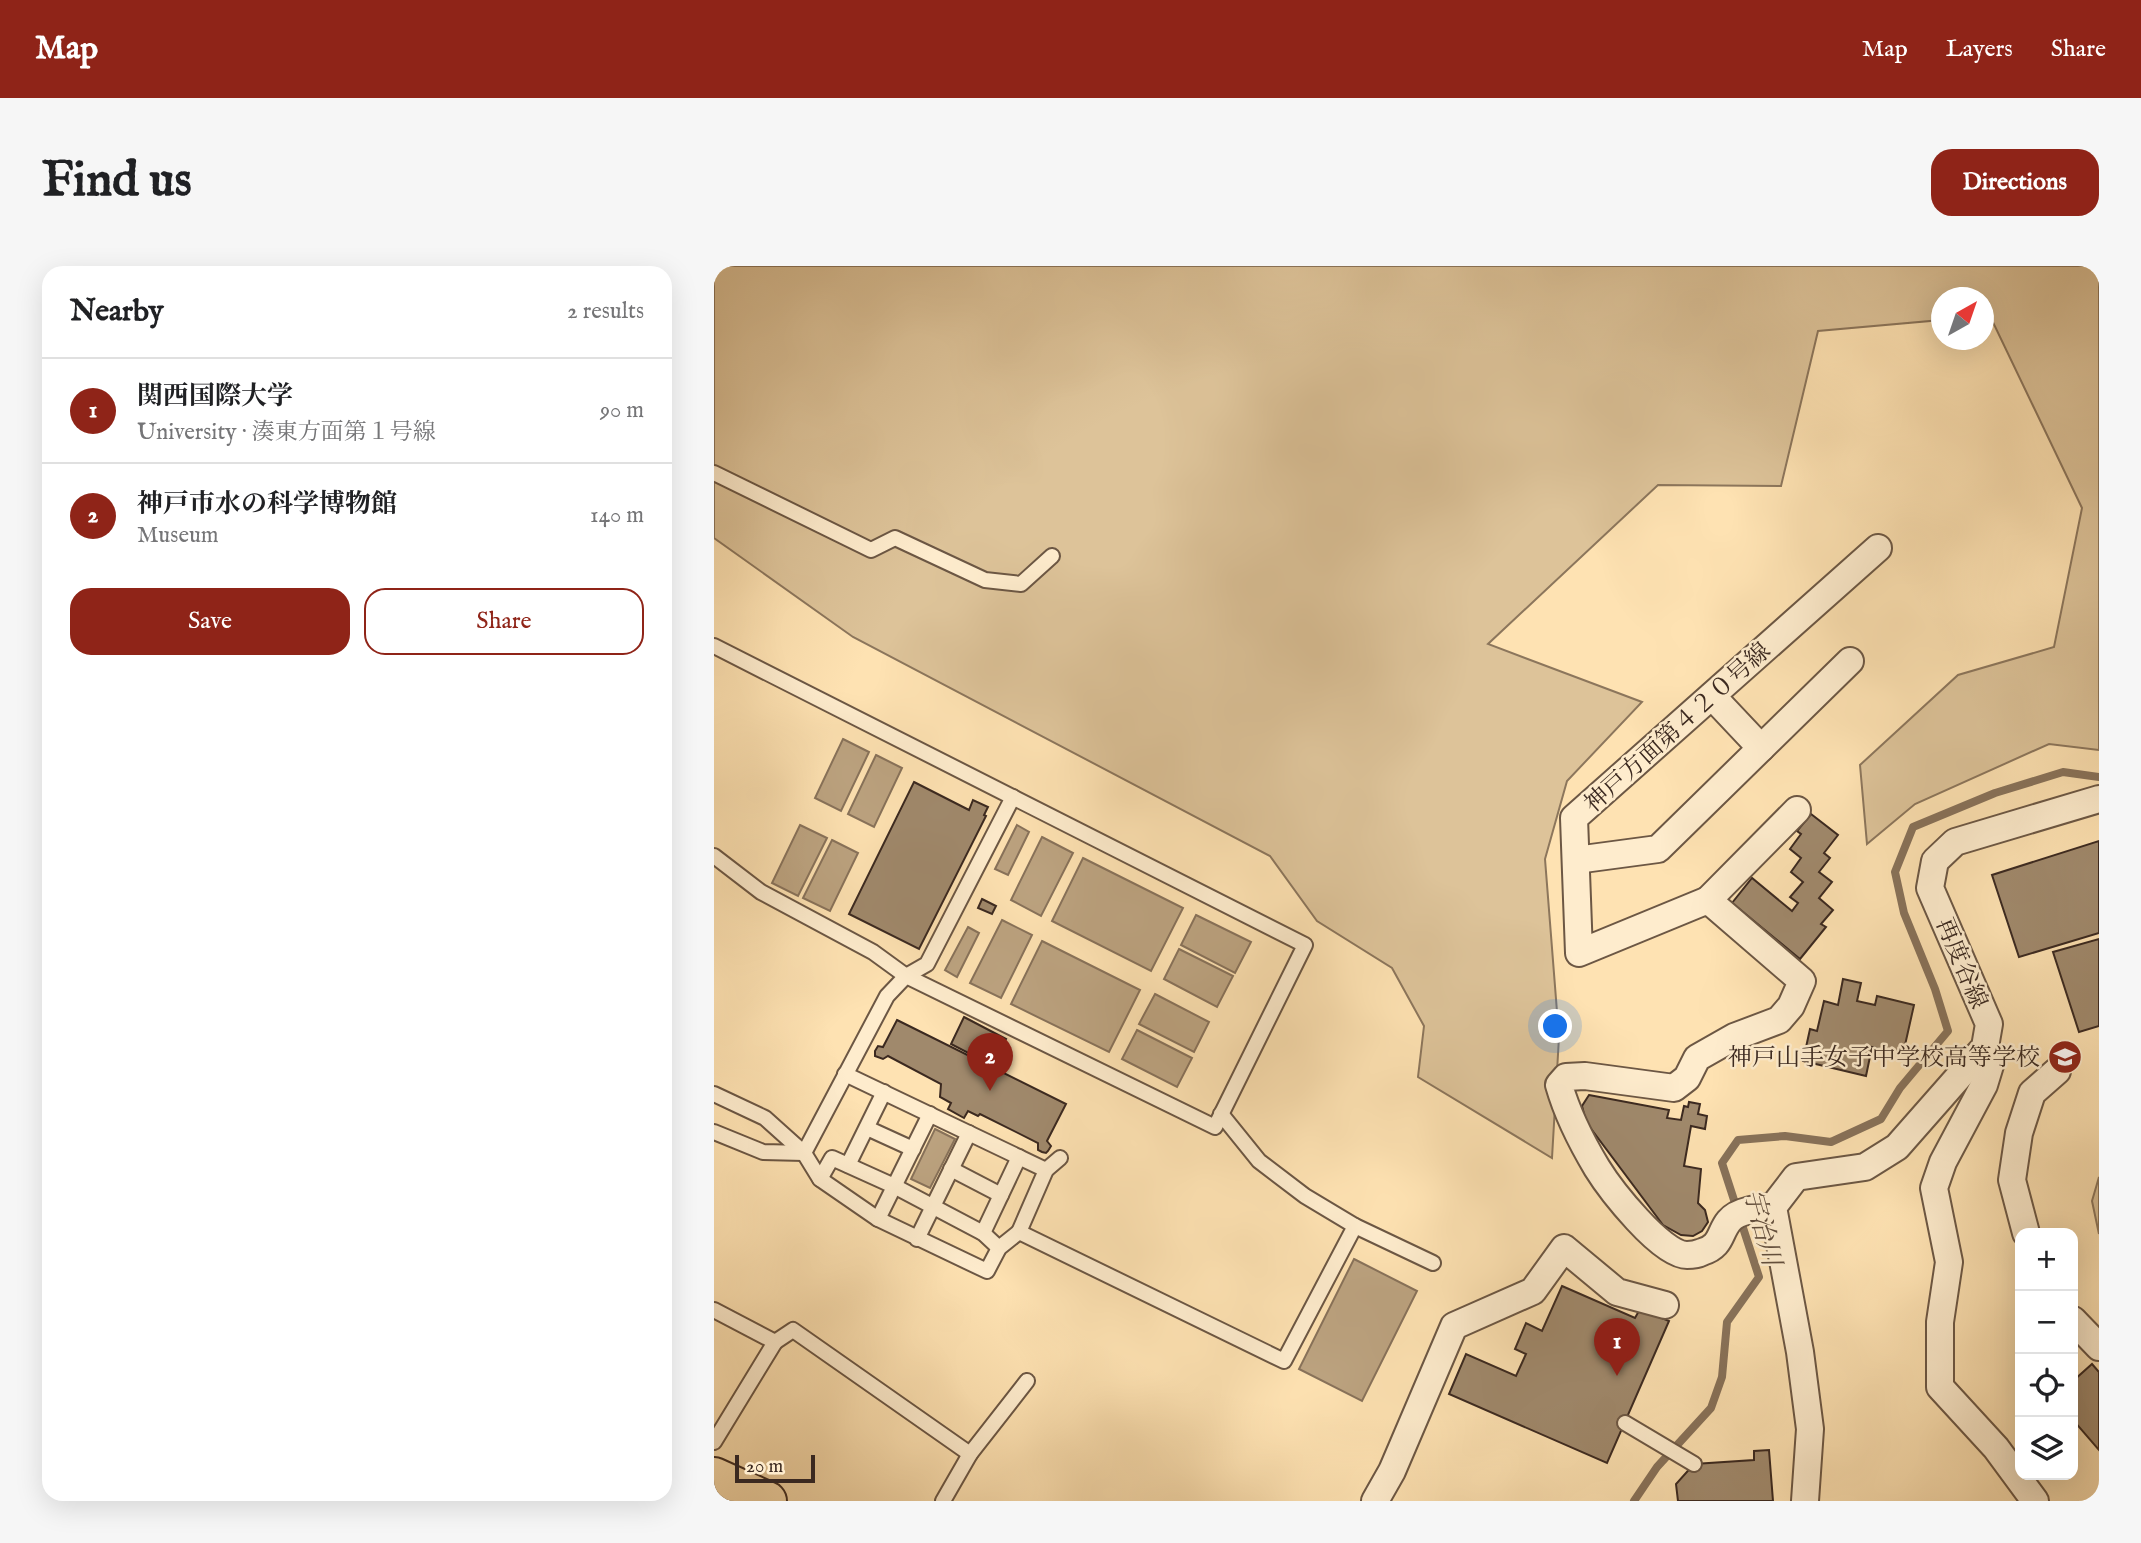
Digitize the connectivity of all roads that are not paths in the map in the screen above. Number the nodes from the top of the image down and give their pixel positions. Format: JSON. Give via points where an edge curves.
{"nodes":[{"id":1,"x":714,"y":473,"type":"edge"},
{"id":2,"x":1878,"y":548,"type":"dead end"},
{"id":3,"x":1052,"y":556,"type":"dead end"},
{"id":4,"x":714,"y":646,"type":"edge"},
{"id":5,"x":1850,"y":661,"type":"dead end"},
{"id":6,"x":1712,"y":696,"type":"junction"},
{"id":7,"x":1761,"y":748,"type":"junction"},
{"id":8,"x":1013,"y":797,"type":"junction"},
{"id":9,"x":2099,"y":799,"type":"edge"},
{"id":10,"x":1797,"y":810,"type":"dead end"},
{"id":11,"x":714,"y":856,"type":"edge"},
{"id":12,"x":1576,"y":860,"type":"junction"},
{"id":13,"x":1708,"y":900,"type":"junction"},
{"id":14,"x":906,"y":976,"type":"junction"},
{"id":15,"x":1985,"y":1047,"type":"junction"},
{"id":16,"x":2057,"y":1070,"type":"dead end"},
{"id":17,"x":845,"y":1074,"type":"junction"},
{"id":18,"x":884,"y":1092,"type":"junction"},
{"id":19,"x":714,"y":1094,"type":"edge"},
{"id":20,"x":930,"y":1114,"type":"junction"},
{"id":21,"x":1221,"y":1115,"type":"junction"},
{"id":22,"x":867,"y":1128,"type":"junction"},
{"id":23,"x":714,"y":1132,"type":"edge"},
{"id":24,"x":969,"y":1133,"type":"junction"},
{"id":25,"x":913,"y":1149,"type":"junction"},
{"id":26,"x":804,"y":1153,"type":"junction"},
{"id":27,"x":1019,"y":1157,"type":"junction"},
{"id":28,"x":1060,"y":1158,"type":"dead end"},
{"id":29,"x":848,"y":1165,"type":"junction"},
{"id":30,"x":951,"y":1169,"type":"junction"},
{"id":31,"x":1046,"y":1170,"type":"junction"},
{"id":32,"x":820,"y":1179,"type":"junction"},
{"id":33,"x":894,"y":1186,"type":"junction"},
{"id":34,"x":1001,"y":1195,"type":"junction"},
{"id":35,"x":933,"y":1207,"type":"junction"},
{"id":36,"x":1751,"y":1212,"type":"junction"},
{"id":37,"x":878,"y":1219,"type":"junction"},
{"id":38,"x":1355,"y":1226,"type":"junction"},
{"id":39,"x":2025,"y":1228,"type":"edge"},
{"id":40,"x":1019,"y":1232,"type":"junction"},
{"id":41,"x":983,"y":1233,"type":"junction"},
{"id":42,"x":917,"y":1239,"type":"junction"},
{"id":43,"x":999,"y":1248,"type":"junction"},
{"id":44,"x":1433,"y":1263,"type":"dead end"},
{"id":45,"x":1665,"y":1305,"type":"dead end"},
{"id":46,"x":714,"y":1310,"type":"edge"},
{"id":47,"x":2078,"y":1325,"type":"edge"},
{"id":48,"x":775,"y":1342,"type":"junction"},
{"id":49,"x":2099,"y":1347,"type":"edge"},
{"id":50,"x":1027,"y":1381,"type":"dead end"},
{"id":51,"x":1625,"y":1423,"type":"dead end"},
{"id":52,"x":714,"y":1442,"type":"edge"},
{"id":53,"x":970,"y":1454,"type":"junction"},
{"id":54,"x":1693,"y":1464,"type":"dead end"},
{"id":55,"x":714,"y":1477,"type":"edge"},
{"id":56,"x":768,"y":1501,"type":"edge"},
{"id":57,"x":943,"y":1501,"type":"edge"},
{"id":58,"x":1375,"y":1501,"type":"edge"},
{"id":59,"x":1805,"y":1501,"type":"edge"},
{"id":60,"x":2035,"y":1501,"type":"edge"}],
"edges":[{"from":1,"to":3,"type":"lane","via":[[871,550],[895,538],[985,580],[1021,584]]},
{"from":2,"to":6,"type":"street","name":"神戸方面第４２０号線"},
{"from":4,"to":8,"type":"lane"},
{"from":5,"to":7,"type":"street"},
{"from":6,"to":7,"type":"street"},
{"from":6,"to":12,"type":"street","name":"神戸方面第４２０号線","via":[[1574,818]]},
{"from":7,"to":12,"type":"street","via":[[1658,849]]},
{"from":8,"to":14,"type":"lane","via":[[927,964]]},
{"from":8,"to":21,"type":"lane","via":[[1305,945]]},
{"from":9,"to":15,"type":"street","name":"再度谷線","via":[[1955,842],[1935,861],[1930,888],[1989,1024]]},
{"from":10,"to":13,"type":"street"},
{"from":11,"to":14,"type":"lane","via":[[761,892],[873,952]]},
{"from":12,"to":13,"type":"street","name":"神戸方面第４２０号線","via":[[1579,953]]},
{"from":13,"to":36,"type":"street","via":[[1802,981],[1791,1006],[1779,1020],[1697,1058],[1687,1078],[1674,1088],[1585,1076],[1566,1077],[1559,1085],[1597,1169],[1664,1246],[1685,1256],[1705,1252]]},
{"from":14,"to":17,"type":"lane","via":[[887,996]]},
{"from":14,"to":21,"type":"lane","via":[[1215,1127]]},
{"from":15,"to":36,"type":"street","via":[[1898,1147],[1865,1167],[1796,1177]]},
{"from":15,"to":60,"type":"street","name":"再度谷線","via":[[1991,1062],[1984,1085],[1934,1188],[1949,1262],[1940,1322],[1940,1387],[1996,1448]]},
{"from":16,"to":39,"type":"street","via":[[2032,1093],[2019,1133],[2012,1180]]},
{"from":17,"to":18,"type":"lane"},
{"from":17,"to":26,"type":"lane"},
{"from":18,"to":20,"type":"lane"},
{"from":18,"to":22,"type":"lane"},
{"from":19,"to":26,"type":"lane","via":[[765,1118]]},
{"from":20,"to":24,"type":"lane"},
{"from":20,"to":25,"type":"lane"},
{"from":21,"to":38,"type":"lane","via":[[1259,1161]]},
{"from":22,"to":25,"type":"lane"},
{"from":22,"to":29,"type":"lane"},
{"from":23,"to":26,"type":"lane","via":[[763,1152]]},
{"from":24,"to":27,"type":"lane"},
{"from":24,"to":30,"type":"lane"},
{"from":25,"to":33,"type":"lane"},
{"from":26,"to":32,"type":"lane"},
{"from":27,"to":31,"type":"lane"},
{"from":27,"to":34,"type":"lane"},
{"from":28,"to":31,"type":"lane"},
{"from":29,"to":32,"type":"lane","via":[[832,1158]]},
{"from":29,"to":33,"type":"lane"},
{"from":30,"to":34,"type":"lane"},
{"from":30,"to":35,"type":"lane"},
{"from":31,"to":40,"type":"lane"},
{"from":32,"to":37,"type":"lane"},
{"from":33,"to":35,"type":"lane"},
{"from":33,"to":37,"type":"lane"},
{"from":34,"to":41,"type":"lane"},
{"from":35,"to":41,"type":"lane"},
{"from":35,"to":42,"type":"lane"},
{"from":36,"to":59,"type":"street","via":[[1800,1352],[1810,1429]]},
{"from":37,"to":42,"type":"lane"},
{"from":38,"to":40,"type":"lane","via":[[1284,1362]]},
{"from":38,"to":44,"type":"lane"},
{"from":40,"to":43,"type":"lane"},
{"from":41,"to":43,"type":"lane"},
{"from":42,"to":43,"type":"lane","via":[[987,1271]]},
{"from":45,"to":58,"type":"street","via":[[1617,1292],[1564,1248],[1533,1291],[1454,1326]]},
{"from":46,"to":48,"type":"lane"},
{"from":47,"to":49,"type":"street"},
{"from":48,"to":52,"type":"lane"},
{"from":48,"to":53,"type":"lane","via":[[793,1330]]},
{"from":50,"to":53,"type":"lane"},
{"from":51,"to":54,"type":"lane"},
{"from":53,"to":57,"type":"lane"},
{"from":55,"to":56,"type":"main road"}]}
